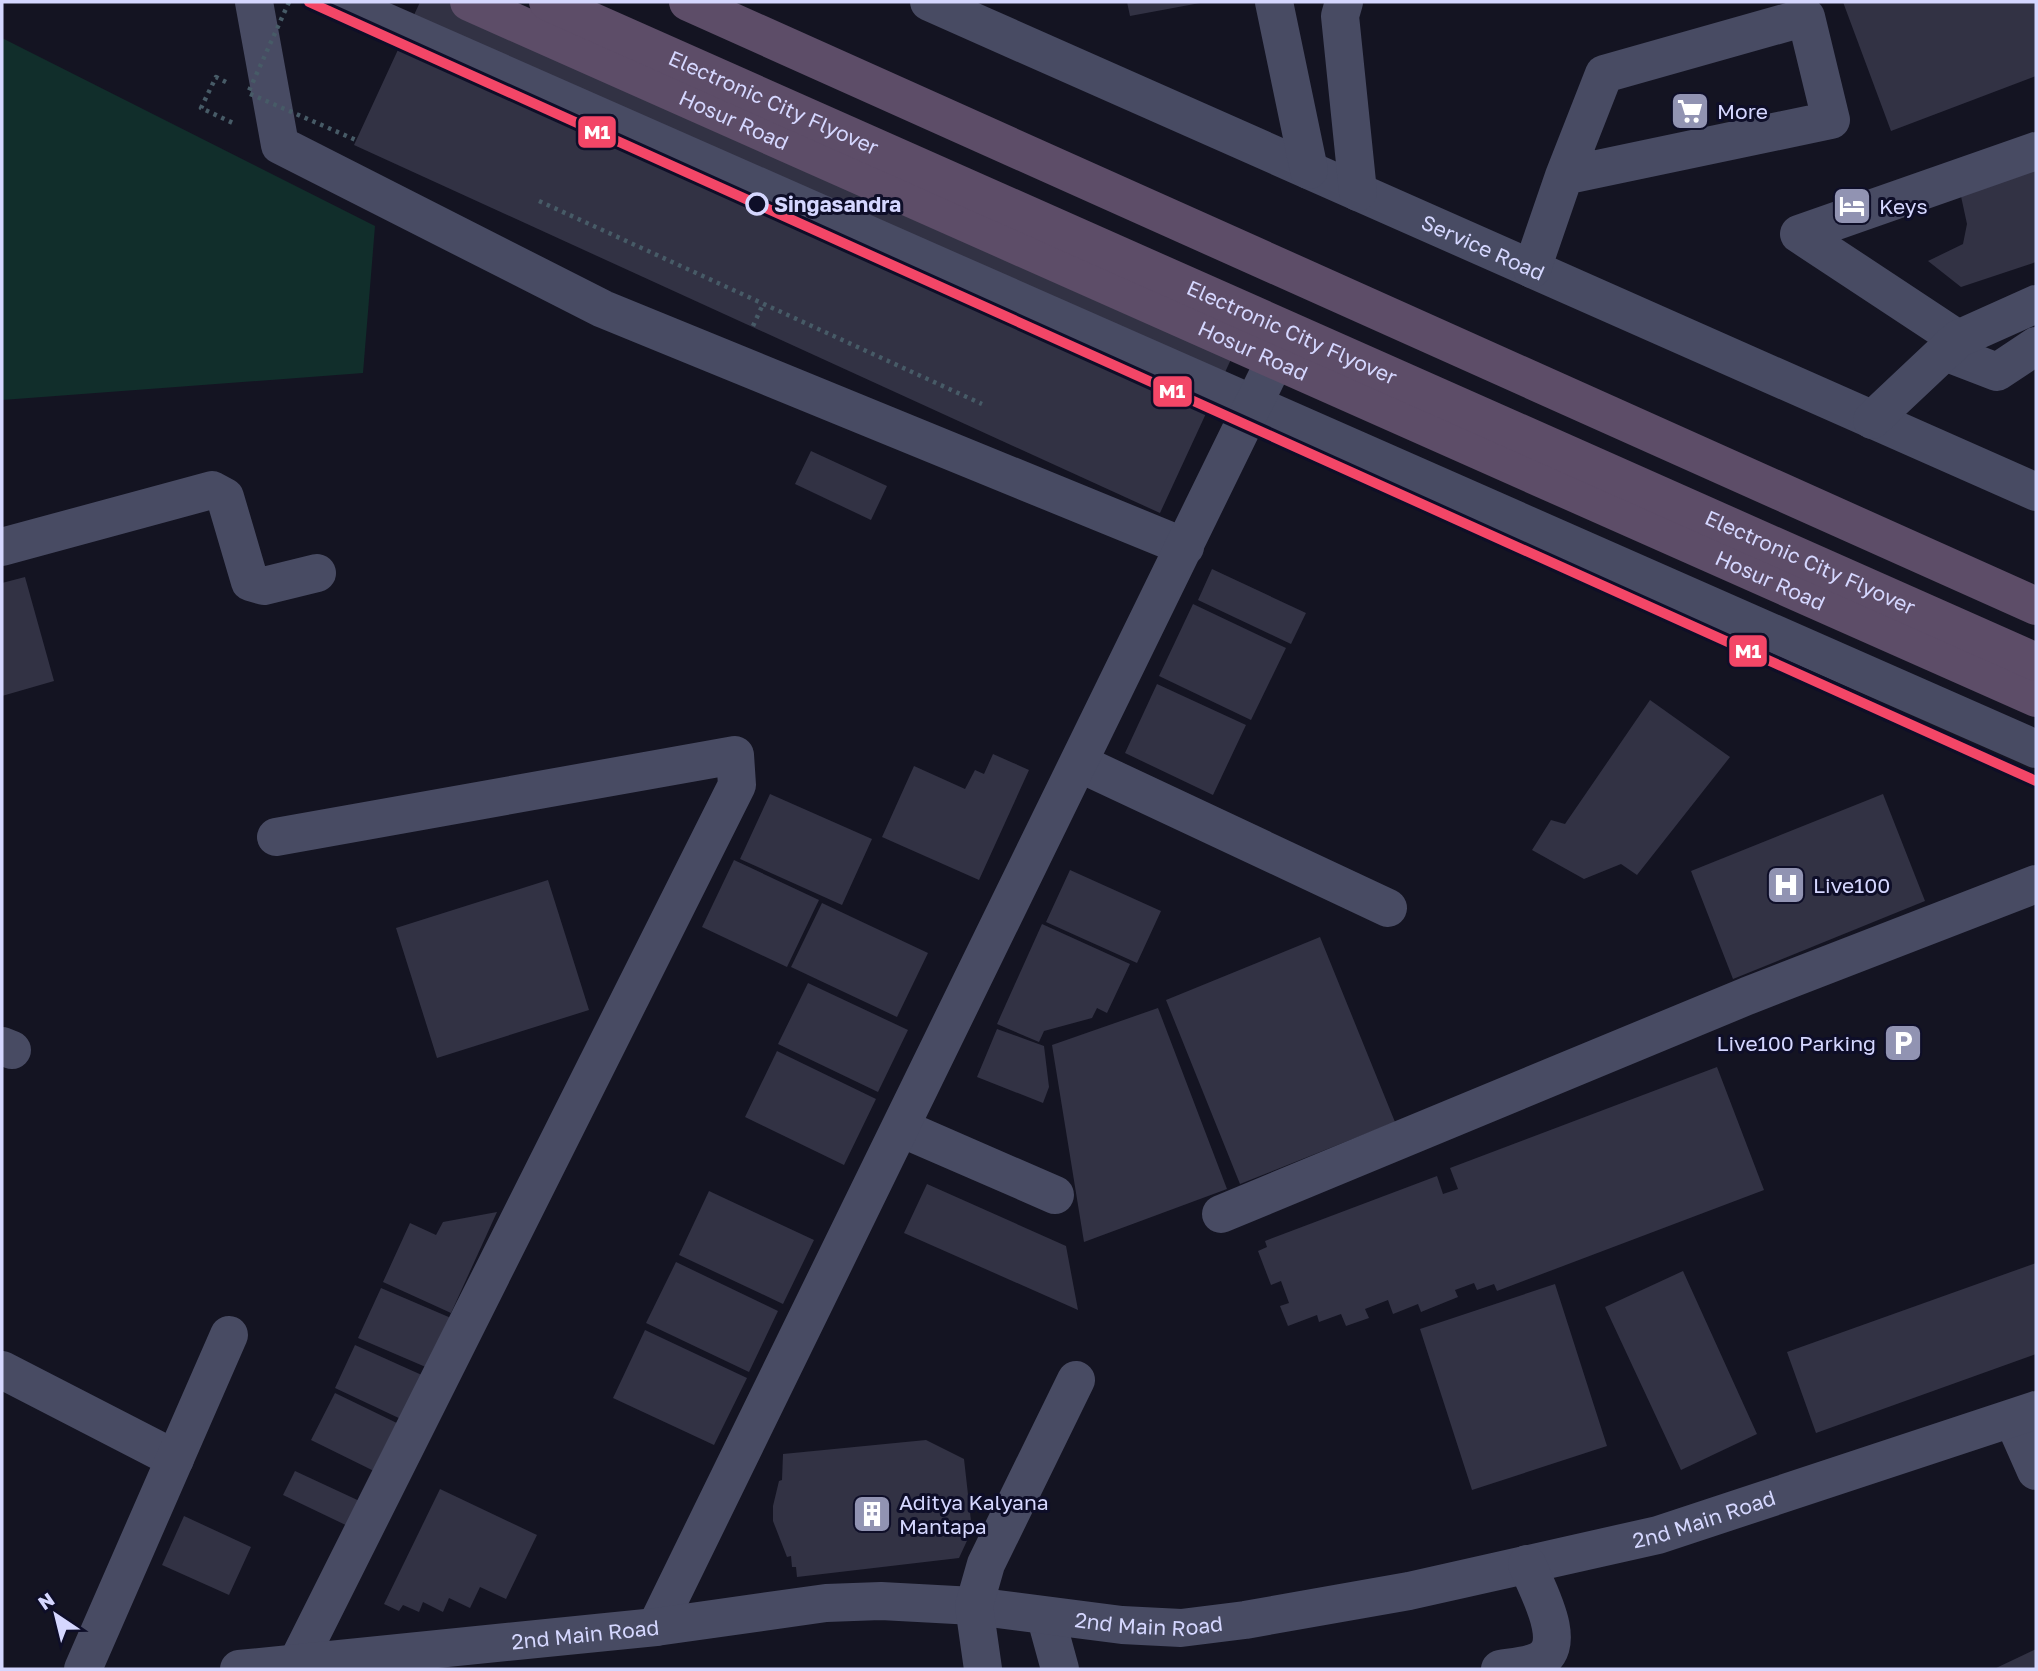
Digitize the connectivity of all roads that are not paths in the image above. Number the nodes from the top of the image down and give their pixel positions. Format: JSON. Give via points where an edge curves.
{"nodes":[{"id":1,"x":254,"y":2,"type":"edge"},
{"id":2,"x":340,"y":2,"type":"edge"},
{"id":3,"x":469,"y":2,"type":"edge"},
{"id":4,"x":548,"y":2,"type":"edge"},
{"id":5,"x":688,"y":2,"type":"edge"},
{"id":6,"x":738,"y":2,"type":"edge"},
{"id":7,"x":929,"y":2,"type":"edge"},
{"id":8,"x":1274,"y":2,"type":"edge"},
{"id":9,"x":1344,"y":2,"type":"edge"},
{"id":10,"x":2036,"y":151,"type":"edge"},
{"id":11,"x":1309,"y":170,"type":"junction"},
{"id":12,"x":1564,"y":176,"type":"junction"},
{"id":13,"x":1359,"y":192,"type":"junction"},
{"id":14,"x":1532,"y":269,"type":"junction"},
{"id":15,"x":2036,"y":304,"type":"edge"},
{"id":16,"x":1952,"y":346,"type":"junction"},
{"id":17,"x":2036,"y":346,"type":"edge"},
{"id":18,"x":1275,"y":360,"type":"junction"},
{"id":19,"x":1254,"y":404,"type":"junction"},
{"id":20,"x":1872,"y":420,"type":"junction"},
{"id":21,"x":2036,"y":492,"type":"edge"},
{"id":22,"x":2,"y":547,"type":"edge"},
{"id":23,"x":1185,"y":547,"type":"junction"},
{"id":24,"x":317,"y":573,"type":"dead end"},
{"id":25,"x":2036,"y":577,"type":"edge"},
{"id":26,"x":2036,"y":606,"type":"edge"},
{"id":27,"x":2036,"y":662,"type":"edge"},
{"id":28,"x":2036,"y":698,"type":"edge"},
{"id":29,"x":2036,"y":748,"type":"edge"},
{"id":30,"x":1079,"y":763,"type":"junction"},
{"id":31,"x":276,"y":837,"type":"dead end"},
{"id":32,"x":2036,"y":884,"type":"edge"},
{"id":33,"x":1388,"y":908,"type":"dead end"},
{"id":34,"x":901,"y":1128,"type":"junction"},
{"id":35,"x":1055,"y":1195,"type":"dead end"},
{"id":36,"x":1221,"y":1214,"type":"dead end"},
{"id":37,"x":229,"y":1335,"type":"dead end"},
{"id":38,"x":2,"y":1370,"type":"edge"},
{"id":39,"x":1076,"y":1380,"type":"dead end"},
{"id":40,"x":2024,"y":1415,"type":"edge"},
{"id":41,"x":176,"y":1459,"type":"junction"},
{"id":42,"x":2036,"y":1471,"type":"edge"},
{"id":43,"x":1527,"y":1564,"type":"junction"},
{"id":44,"x":974,"y":1606,"type":"junction"},
{"id":45,"x":1046,"y":1618,"type":"junction"},
{"id":46,"x":656,"y":1627,"type":"junction"},
{"id":47,"x":522,"y":1654,"type":"edge"},
{"id":48,"x":297,"y":1663,"type":"junction"},
{"id":49,"x":83,"y":1669,"type":"edge"},
{"id":50,"x":239,"y":1669,"type":"edge"},
{"id":51,"x":983,"y":1669,"type":"edge"},
{"id":52,"x":1059,"y":1669,"type":"edge"},
{"id":53,"x":1500,"y":1669,"type":"edge"}],
"edges":[{"from":1,"to":23,"type":"street","via":[[280,145],[603,309]]},
{"from":2,"to":19,"type":"street"},
{"from":3,"to":18,"type":"highway","name":"Hosur Road"},
{"from":4,"to":27,"type":"highway","name":"Electronic City Flyover"},
{"from":5,"to":26,"type":"highway"},
{"from":6,"to":25,"type":"highway"},
{"from":7,"to":11,"type":"street","name":"Service Road"},
{"from":8,"to":11,"type":"street"},
{"from":9,"to":13,"type":"street","via":[[1340,16]]},
{"from":10,"to":16,"type":"street","via":[[1799,234]]},
{"from":11,"to":13,"type":"street","name":"Service Road"},
{"from":12,"to":12,"type":"street","via":[[1831,120],[1807,17],[1604,74]]},
{"from":12,"to":14,"type":"street"},
{"from":13,"to":14,"type":"street","name":"Service Road"},
{"from":14,"to":20,"type":"street","name":"Service Road"},
{"from":15,"to":16,"type":"street"},
{"from":16,"to":17,"type":"street","via":[[1997,372]]},
{"from":16,"to":20,"type":"street"},
{"from":18,"to":19,"type":"street"},
{"from":18,"to":28,"type":"highway","name":"Hosur Road"},
{"from":19,"to":23,"type":"street"},
{"from":19,"to":29,"type":"street"},
{"from":20,"to":21,"type":"street","name":"Service Road"},
{"from":22,"to":24,"type":"street","via":[[212,490],[225,498],[250,582],[264,586]]},
{"from":23,"to":30,"type":"street"},
{"from":30,"to":33,"type":"street"},
{"from":30,"to":34,"type":"street"},
{"from":31,"to":48,"type":"street","via":[[735,755],[737,785]]},
{"from":32,"to":36,"type":"street","via":[[1747,996]]},
{"from":34,"to":35,"type":"street"},
{"from":34,"to":46,"type":"street"},
{"from":37,"to":41,"type":"street"},
{"from":38,"to":41,"type":"street"},
{"from":39,"to":44,"type":"street","via":[[986,1564]]},
{"from":40,"to":42,"type":"street"},
{"from":40,"to":43,"type":"street","name":"2nd Main Road","via":[[1658,1535]]},
{"from":41,"to":49,"type":"street"},
{"from":43,"to":45,"type":"street","name":"2nd Main Road","via":[[1396,1594],[1181,1628]]},
{"from":43,"to":53,"type":"street","via":[[1554,1636],[1550,1650],[1540,1660]]},
{"from":44,"to":45,"type":"street","name":"2nd Main Road"},
{"from":44,"to":46,"type":"street","name":"2nd Main Road","via":[[827,1603]]},
{"from":44,"to":51,"type":"street"},
{"from":45,"to":52,"type":"street"},
{"from":46,"to":47,"type":"street","name":"2nd Main Road"},
{"from":47,"to":48,"type":"street","name":"2nd Main Road"},
{"from":48,"to":50,"type":"street","name":"2nd Main Road"}]}
